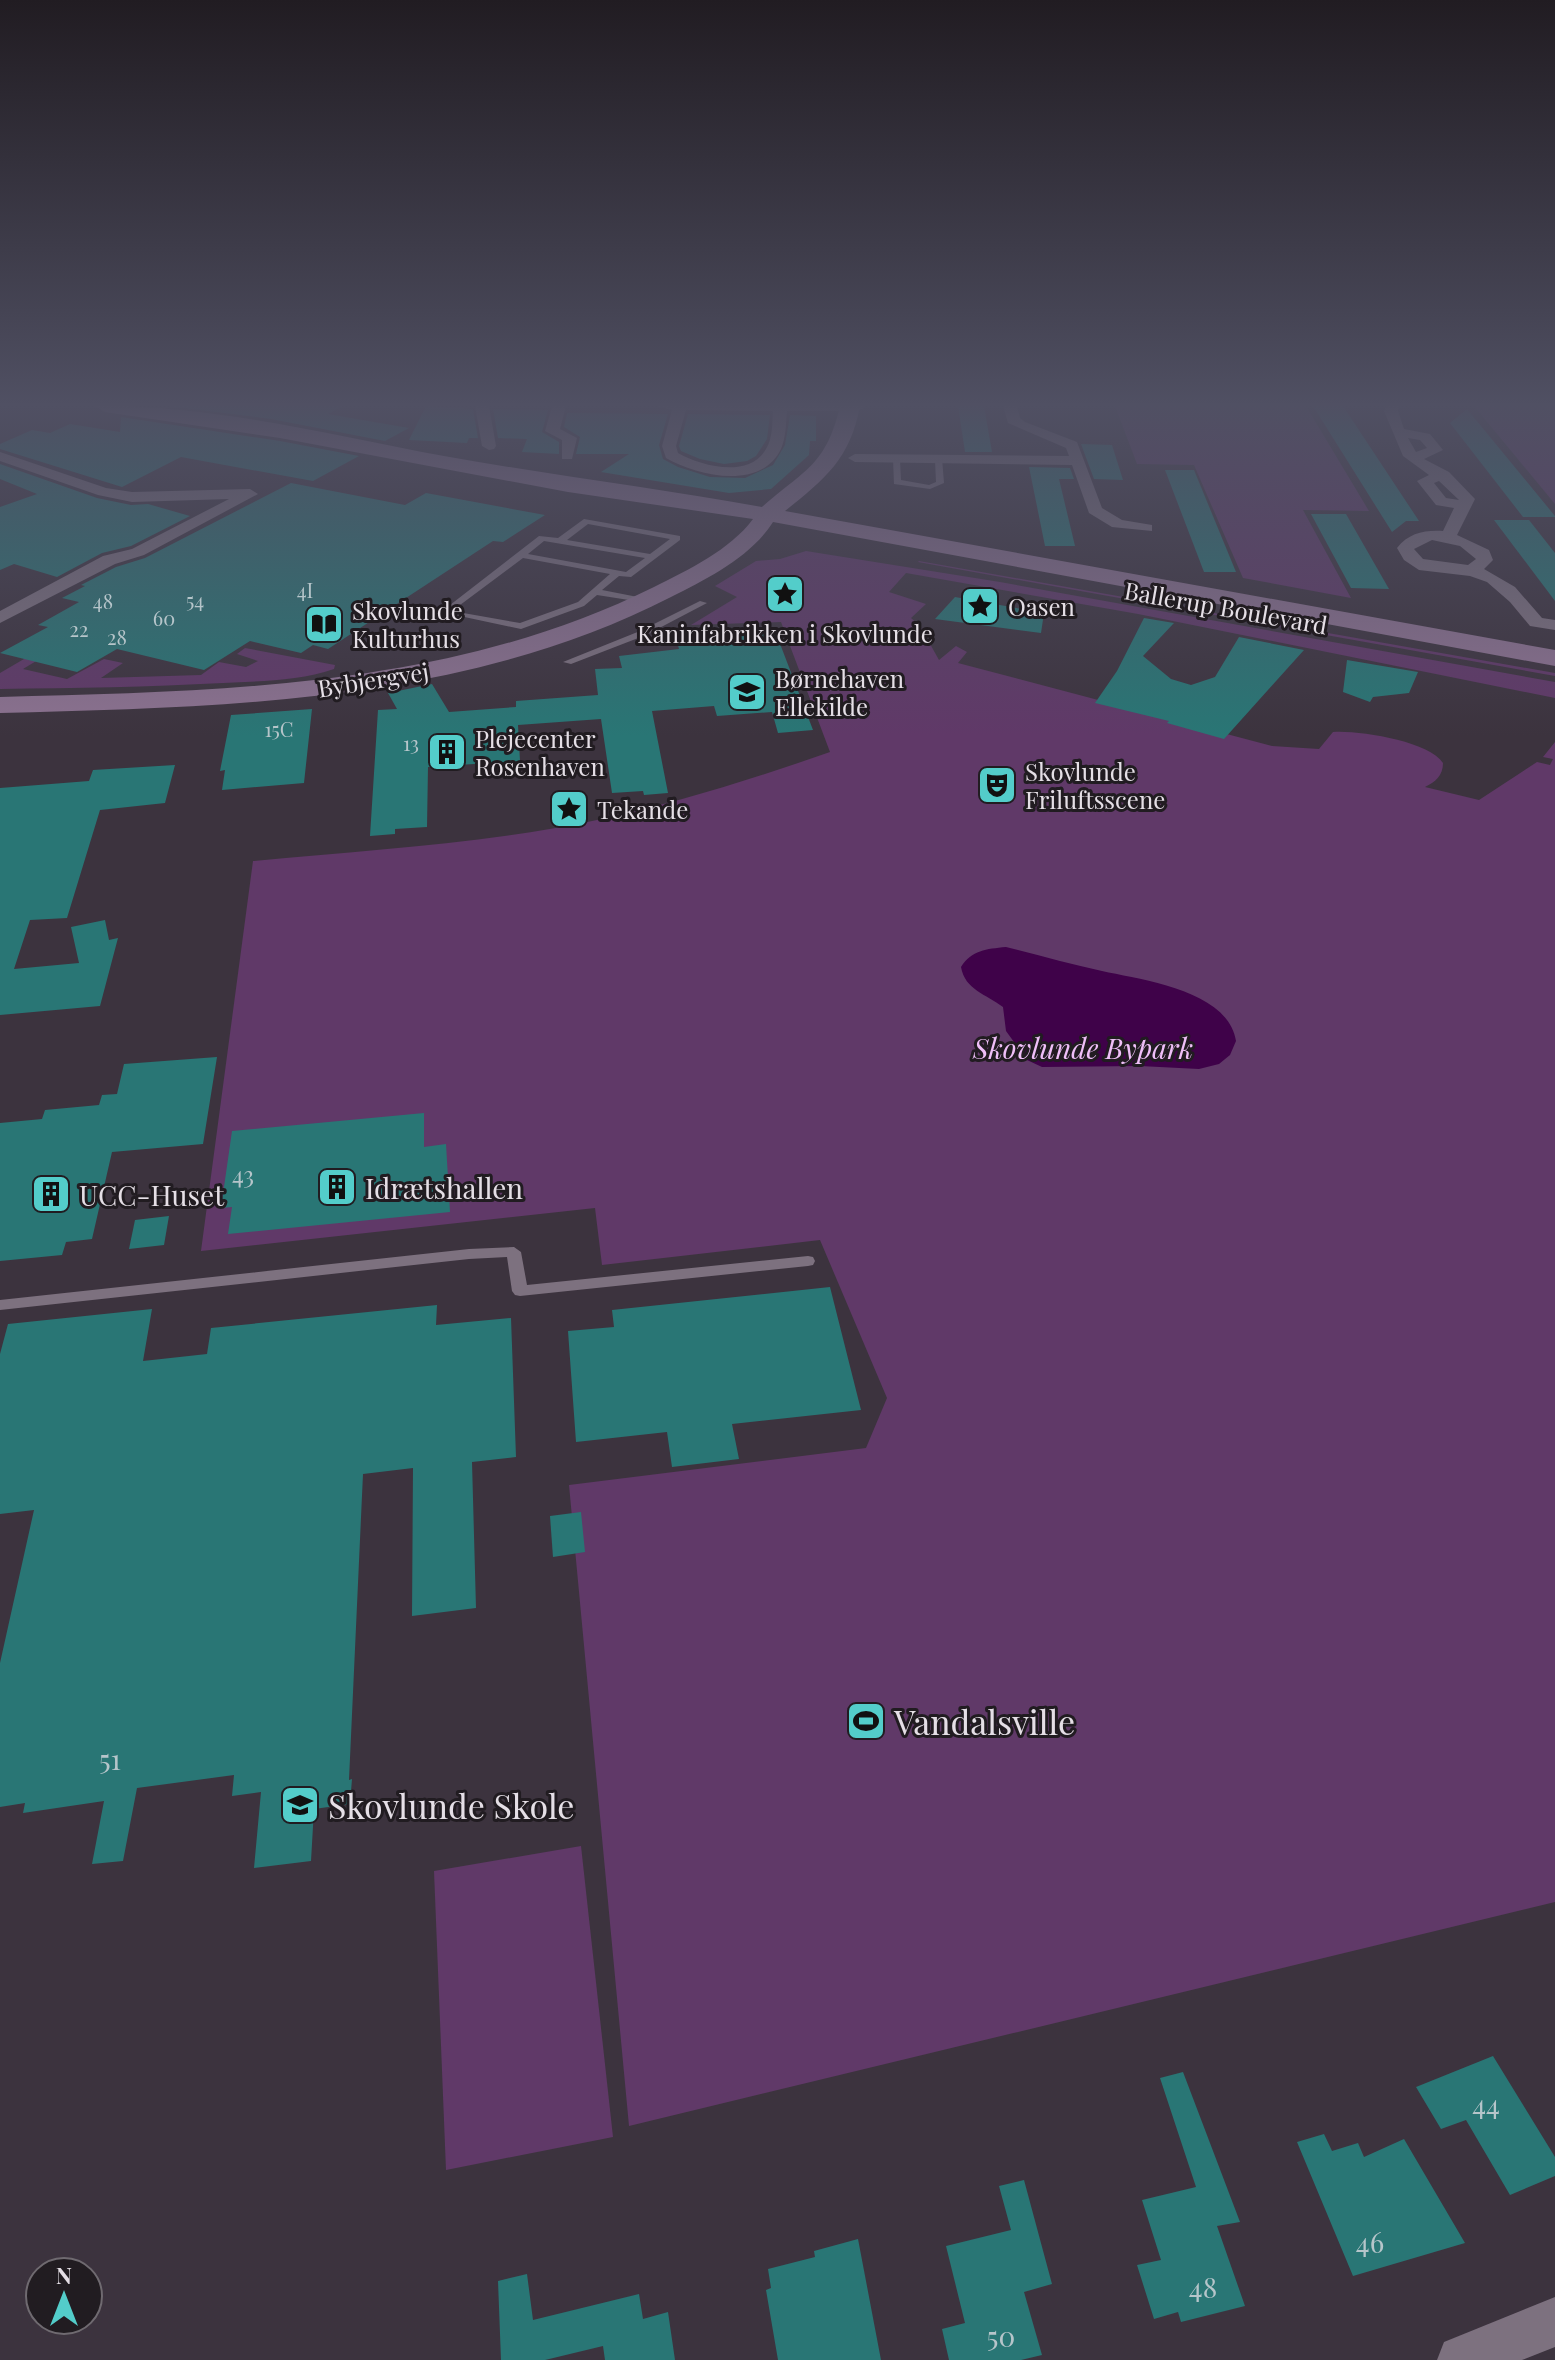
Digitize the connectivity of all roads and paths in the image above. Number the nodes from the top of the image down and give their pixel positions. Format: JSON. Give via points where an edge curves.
{"nodes":[{"id":1,"x":207,"y":516,"type":"edge"},
{"id":2,"x":754,"y":516,"type":"edge"},
{"id":3,"x":774,"y":516,"type":"edge"},
{"id":4,"x":786,"y":516,"type":"edge"},
{"id":5,"x":1105,"y":516,"type":"edge"},
{"id":6,"x":1458,"y":516,"type":"edge"},
{"id":7,"x":771,"y":519,"type":"junction"},
{"id":8,"x":1146,"y":528,"type":"dead end"},
{"id":9,"x":1448,"y":537,"type":"junction"},
{"id":10,"x":560,"y":541,"type":"junction"},
{"id":11,"x":521,"y":555,"type":"junction"},
{"id":12,"x":652,"y":557,"type":"junction"},
{"id":13,"x":1472,"y":570,"type":"junction"},
{"id":14,"x":617,"y":573,"type":"junction"},
{"id":15,"x":596,"y":592,"type":"junction"},
{"id":16,"x":649,"y":602,"type":"junction"},
{"id":17,"x":703,"y":603,"type":"dead end"},
{"id":18,"x":0,"y":618,"type":"edge"},
{"id":19,"x":1555,"y":625,"type":"edge"},
{"id":20,"x":1555,"y":658,"type":"edge"},
{"id":21,"x":568,"y":662,"type":"dead end"},
{"id":22,"x":1555,"y":665,"type":"edge"},
{"id":23,"x":0,"y":705,"type":"edge"},
{"id":24,"x":808,"y":1261,"type":"dead end"},
{"id":25,"x":0,"y":1305,"type":"edge"},
{"id":26,"x":1555,"y":2322,"type":"edge"},
{"id":27,"x":1462,"y":2360,"type":"edge"}],
"edges":[{"from":1,"to":18,"type":"street"},
{"from":2,"to":7,"type":"street","name":"Ballerup Boulevard"},
{"from":3,"to":7,"type":"street"},
{"from":4,"to":7,"type":"street"},
{"from":5,"to":8,"type":"street"},
{"from":6,"to":9,"type":"street"},
{"from":7,"to":16,"type":"street","name":"Bybjergvej"},
{"from":7,"to":20,"type":"street","name":"Ballerup Boulevard"},
{"from":7,"to":22,"type":"street","name":"Ballerup Boulevard"},
{"from":9,"to":13,"type":"street","via":[[1483,553],[1485,560]]},
{"from":9,"to":13,"type":"street","via":[[1418,538],[1406,547],[1407,555],[1434,568]]},
{"from":10,"to":11,"type":"lane","via":[[542,538]]},
{"from":10,"to":12,"type":"lane"},
{"from":10,"to":12,"type":"lane","via":[[587,521],[677,538]]},
{"from":11,"to":14,"type":"lane"},
{"from":11,"to":15,"type":"lane","via":[[445,612],[521,626],[567,610]]},
{"from":12,"to":14,"type":"lane","via":[[628,575]]},
{"from":13,"to":19,"type":"street","via":[[1511,590],[1536,622]]},
{"from":14,"to":15,"type":"lane"},
{"from":15,"to":16,"type":"lane"},
{"from":16,"to":23,"type":"street","name":"Bybjergvej","via":[[509,652],[374,680],[220,697]]},
{"from":17,"to":21,"type":"lane"},
{"from":24,"to":25,"type":"lane","via":[[520,1291],[514,1252],[469,1254]]},
{"from":26,"to":27,"type":"street"}]}
